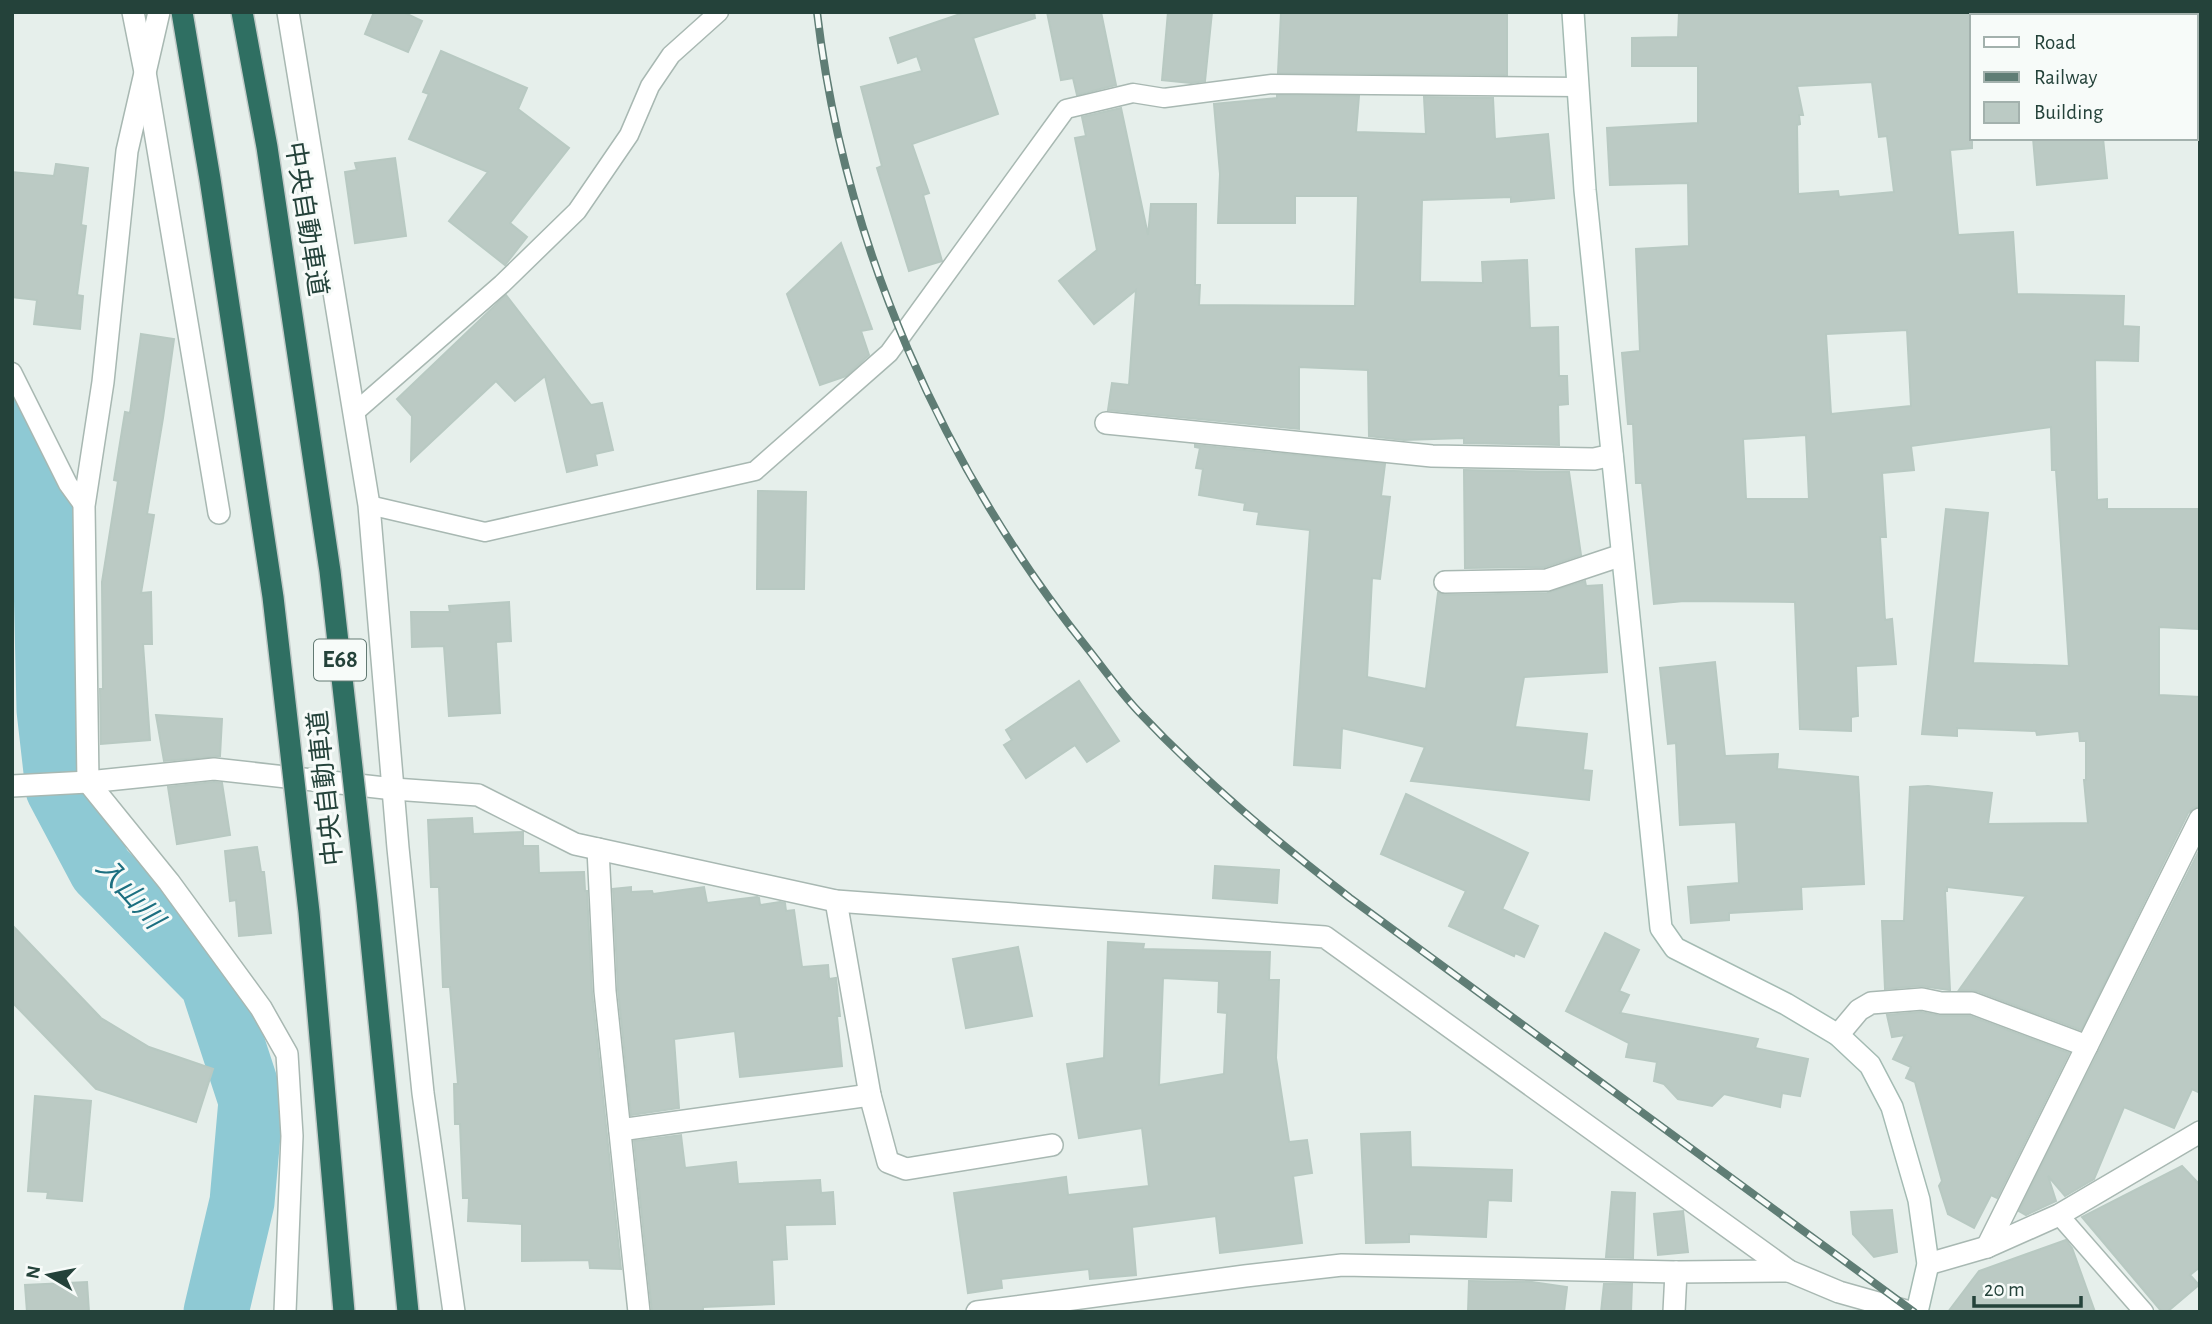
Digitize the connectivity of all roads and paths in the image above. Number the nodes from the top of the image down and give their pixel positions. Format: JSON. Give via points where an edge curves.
{"nodes":[{"id":1,"x":133,"y":12,"type":"edge"},
{"id":2,"x":159,"y":12,"type":"edge"},
{"id":3,"x":182,"y":12,"type":"edge"},
{"id":4,"x":242,"y":12,"type":"edge"},
{"id":5,"x":288,"y":12,"type":"edge"},
{"id":6,"x":719,"y":12,"type":"edge"},
{"id":7,"x":1573,"y":12,"type":"edge"},
{"id":8,"x":145,"y":72,"type":"junction"},
{"id":9,"x":1578,"y":87,"type":"junction"},
{"id":10,"x":12,"y":372,"type":"edge"},
{"id":11,"x":355,"y":412,"type":"junction"},
{"id":12,"x":1106,"y":423,"type":"dead end"},
{"id":13,"x":1612,"y":455,"type":"junction"},
{"id":14,"x":369,"y":505,"type":"junction"},
{"id":15,"x":84,"y":506,"type":"junction"},
{"id":16,"x":219,"y":513,"type":"dead end"},
{"id":17,"x":1622,"y":555,"type":"junction"},
{"id":18,"x":1445,"y":582,"type":"dead end"},
{"id":19,"x":81,"y":782,"type":"junction"},
{"id":20,"x":12,"y":786,"type":"edge"},
{"id":21,"x":394,"y":789,"type":"junction"},
{"id":22,"x":2200,"y":819,"type":"edge"},
{"id":23,"x":598,"y":849,"type":"junction"},
{"id":24,"x":836,"y":901,"type":"junction"},
{"id":25,"x":1838,"y":1035,"type":"junction"},
{"id":26,"x":2087,"y":1046,"type":"junction"},
{"id":27,"x":870,"y":1095,"type":"junction"},
{"id":28,"x":620,"y":1130,"type":"junction"},
{"id":29,"x":2200,"y":1132,"type":"edge"},
{"id":30,"x":1052,"y":1145,"type":"dead end"},
{"id":31,"x":2059,"y":1215,"type":"junction"},
{"id":32,"x":1987,"y":1247,"type":"junction"},
{"id":33,"x":1928,"y":1264,"type":"junction"},
{"id":34,"x":1789,"y":1271,"type":"junction"},
{"id":35,"x":1676,"y":1272,"type":"junction"},
{"id":36,"x":285,"y":1312,"type":"edge"},
{"id":37,"x":344,"y":1312,"type":"edge"},
{"id":38,"x":408,"y":1312,"type":"edge"},
{"id":39,"x":454,"y":1312,"type":"edge"},
{"id":40,"x":639,"y":1312,"type":"edge"},
{"id":41,"x":976,"y":1312,"type":"edge"},
{"id":42,"x":1674,"y":1312,"type":"edge"},
{"id":43,"x":1910,"y":1312,"type":"edge"},
{"id":44,"x":1917,"y":1312,"type":"edge"},
{"id":45,"x":2144,"y":1312,"type":"edge"}],
"edges":[{"from":1,"to":8,"type":"street"},
{"from":2,"to":8,"type":"street"},
{"from":3,"to":37,"type":"highway","name":"中央自動車道","number":"E68","bridge":true,"via":[[274,597],[309,912]]},
{"from":4,"to":38,"type":"highway","name":"中央自動車道","number":"E68","bridge":true,"via":[[267,147],[330,571]]},
{"from":5,"to":11,"type":"street"},
{"from":6,"to":11,"type":"lane","via":[[671,55],[650,86],[629,135],[577,211],[502,284]]},
{"from":7,"to":9,"type":"street"},
{"from":8,"to":15,"type":"street","via":[[127,151],[103,382]]},
{"from":8,"to":16,"type":"street"},
{"from":9,"to":13,"type":"street"},
{"from":9,"to":14,"type":"lane","via":[[1272,84],[1164,99],[1133,93],[1066,109],[889,353],[755,471],[485,532]]},
{"from":10,"to":15,"type":"lane","via":[[68,484]]},
{"from":11,"to":14,"type":"street"},
{"from":12,"to":13,"type":"street","via":[[1432,456],[1594,459]]},
{"from":13,"to":17,"type":"street"},
{"from":14,"to":21,"type":"street"},
{"from":15,"to":19,"type":"street"},
{"from":17,"to":18,"type":"street","via":[[1547,580]]},
{"from":17,"to":25,"type":"street","via":[[1661,928],[1675,947]]},
{"from":19,"to":20,"type":"street"},
{"from":19,"to":21,"type":"street","via":[[214,769]]},
{"from":19,"to":36,"type":"street","via":[[169,881],[261,1008],[287,1054],[292,1136]]},
{"from":21,"to":23,"type":"street","via":[[478,796],[575,844]]},
{"from":21,"to":39,"type":"street","via":[[424,1093]]},
{"from":22,"to":26,"type":"street"},
{"from":23,"to":24,"type":"street"},
{"from":23,"to":28,"type":"street","via":[[605,991]]},
{"from":24,"to":27,"type":"street"},
{"from":24,"to":34,"type":"street","via":[[1325,937]]},
{"from":25,"to":26,"type":"street","via":[[1871,1003],[1922,999],[1972,1003]]},
{"from":25,"to":33,"type":"street","via":[[1870,1065],[1892,1107],[1919,1200]]},
{"from":26,"to":32,"type":"street"},
{"from":27,"to":28,"type":"street"},
{"from":27,"to":30,"type":"street","via":[[888,1162],[906,1170]]},
{"from":28,"to":40,"type":"street"},
{"from":29,"to":31,"type":"street"},
{"from":31,"to":32,"type":"street"},
{"from":31,"to":45,"type":"lane"},
{"from":32,"to":33,"type":"street"},
{"from":33,"to":44,"type":"street"},
{"from":34,"to":35,"type":"street"},
{"from":34,"to":43,"type":"street","via":[[1839,1292]]},
{"from":35,"to":41,"type":"street","via":[[1342,1265]]},
{"from":35,"to":42,"type":"street"}]}
